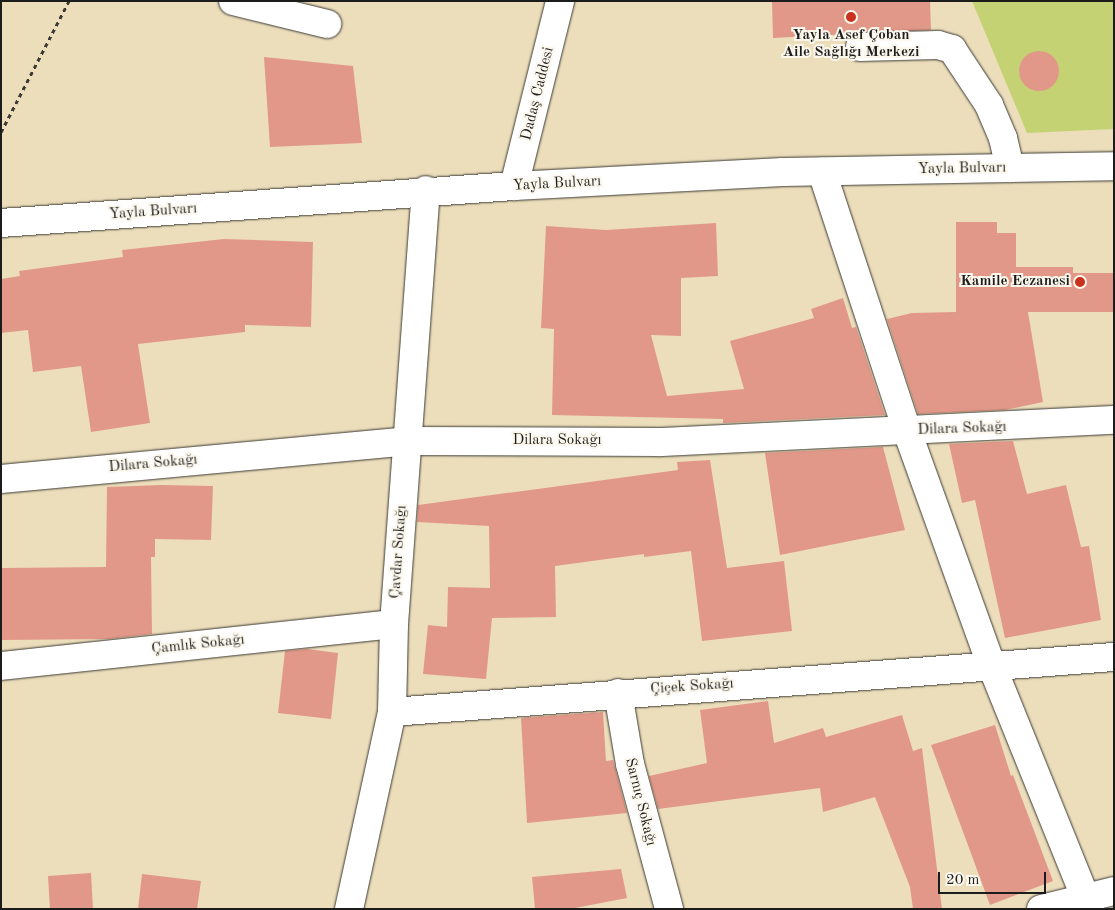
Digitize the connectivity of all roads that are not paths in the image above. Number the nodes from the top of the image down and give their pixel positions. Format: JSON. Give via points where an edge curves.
{"nodes":[{"id":1,"x":233,"y":1,"type":"edge"},
{"id":2,"x":560,"y":1,"type":"edge"},
{"id":3,"x":327,"y":24,"type":"dead end"},
{"id":4,"x":860,"y":47,"type":"dead end"},
{"id":5,"x":1114,"y":166,"type":"edge"},
{"id":6,"x":1010,"y":168,"type":"junction"},
{"id":7,"x":822,"y":172,"type":"junction"},
{"id":8,"x":514,"y":186,"type":"junction"},
{"id":9,"x":426,"y":190,"type":"junction"},
{"id":10,"x":1,"y":223,"type":"edge"},
{"id":11,"x":1114,"y":420,"type":"edge"},
{"id":12,"x":906,"y":431,"type":"junction"},
{"id":13,"x":407,"y":441,"type":"junction"},
{"id":14,"x":1,"y":479,"type":"edge"},
{"id":15,"x":394,"y":624,"type":"junction"},
{"id":16,"x":1114,"y":657,"type":"edge"},
{"id":17,"x":991,"y":664,"type":"junction"},
{"id":18,"x":1,"y":666,"type":"edge"},
{"id":19,"x":618,"y":693,"type":"junction"},
{"id":20,"x":392,"y":712,"type":"junction"},
{"id":21,"x":1114,"y":891,"type":"edge"},
{"id":22,"x":1088,"y":904,"type":"edge"},
{"id":23,"x":349,"y":909,"type":"edge"},
{"id":24,"x":668,"y":909,"type":"edge"},
{"id":25,"x":1041,"y":909,"type":"edge"}],
"edges":[{"from":1,"to":3,"type":"street"},
{"from":2,"to":8,"type":"street","name":"Dadaş Caddesi"},
{"from":4,"to":6,"type":"street","via":[[938,45],[952,49],[989,105],[1003,138]]},
{"from":5,"to":6,"type":"street","name":"Yayla Bulvarı"},
{"from":6,"to":7,"type":"street","name":"Yayla Bulvarı"},
{"from":7,"to":8,"type":"street","name":"Yayla Bulvarı"},
{"from":7,"to":12,"type":"street"},
{"from":8,"to":9,"type":"street","name":"Yayla Bulvarı"},
{"from":9,"to":10,"type":"street","name":"Yayla Bulvarı"},
{"from":9,"to":13,"type":"street","name":"Çavdar Sokağı"},
{"from":11,"to":12,"type":"street","name":"Dilara Sokağı"},
{"from":12,"to":13,"type":"street","name":"Dilara Sokağı","via":[[661,442]]},
{"from":12,"to":17,"type":"street"},
{"from":13,"to":14,"type":"street","name":"Dilara Sokağı"},
{"from":13,"to":15,"type":"street","name":"Çavdar Sokağı"},
{"from":15,"to":18,"type":"street","name":"Çamlık Sokağı"},
{"from":15,"to":20,"type":"street","name":"Çavdar Sokağı"},
{"from":16,"to":17,"type":"street","name":"Çiçek Sokağı"},
{"from":17,"to":19,"type":"street","name":"Çiçek Sokağı"},
{"from":17,"to":22,"type":"street"},
{"from":19,"to":20,"type":"street","name":"Çiçek Sokağı"},
{"from":19,"to":24,"type":"street","name":"Sarnıç Sokağı","via":[[630,764]]},
{"from":20,"to":23,"type":"street","name":"Çavdar Sokağı"},
{"from":21,"to":22,"type":"street"},
{"from":22,"to":25,"type":"street"}]}
